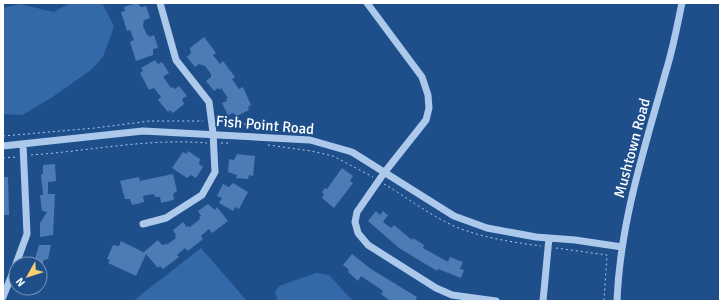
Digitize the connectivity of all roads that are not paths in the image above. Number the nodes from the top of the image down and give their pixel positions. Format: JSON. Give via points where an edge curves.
{"nodes":[{"id":1,"x":160,"y":3,"type":"edge"},
{"id":2,"x":367,"y":3,"type":"edge"},
{"id":3,"x":682,"y":3,"type":"edge"},
{"id":4,"x":213,"y":133,"type":"junction"},
{"id":5,"x":23,"y":144,"type":"junction"},
{"id":6,"x":3,"y":146,"type":"edge"},
{"id":7,"x":384,"y":173,"type":"junction"},
{"id":8,"x":143,"y":224,"type":"dead end"},
{"id":9,"x":549,"y":238,"type":"junction"},
{"id":10,"x":622,"y":247,"type":"junction"},
{"id":11,"x":19,"y":256,"type":"edge"},
{"id":12,"x":8,"y":284,"type":"edge"},
{"id":13,"x":3,"y":297,"type":"edge"},
{"id":14,"x":496,"y":301,"type":"edge"},
{"id":15,"x":543,"y":301,"type":"edge"},
{"id":16,"x":617,"y":301,"type":"edge"}],
"edges":[{"from":1,"to":4,"type":"street","via":[[176,60],[209,102]]},
{"from":2,"to":7,"type":"street","via":[[422,77],[428,95],[429,108],[426,120]]},
{"from":3,"to":10,"type":"street","name":"Mushtown Road","via":[[667,70],[630,201]]},
{"from":4,"to":5,"type":"street","name":"Fish Point Road","via":[[143,131]]},
{"from":4,"to":7,"type":"street","name":"Fish Point Road","via":[[310,140],[352,152]]},
{"from":4,"to":8,"type":"street","via":[[215,172],[202,195],[166,218]]},
{"from":5,"to":6,"type":"street","name":"Fish Point Road"},
{"from":5,"to":11,"type":"street","via":[[27,234]]},
{"from":7,"to":9,"type":"street","name":"Fish Point Road","via":[[454,216],[487,228]]},
{"from":7,"to":14,"type":"street","via":[[357,212],[354,222],[358,233],[368,245],[436,288],[452,295]]},
{"from":9,"to":10,"type":"street","name":"Fish Point Road"},
{"from":9,"to":15,"type":"street"},
{"from":10,"to":16,"type":"street","name":"Mushtown Road"},
{"from":12,"to":13,"type":"street"}]}
